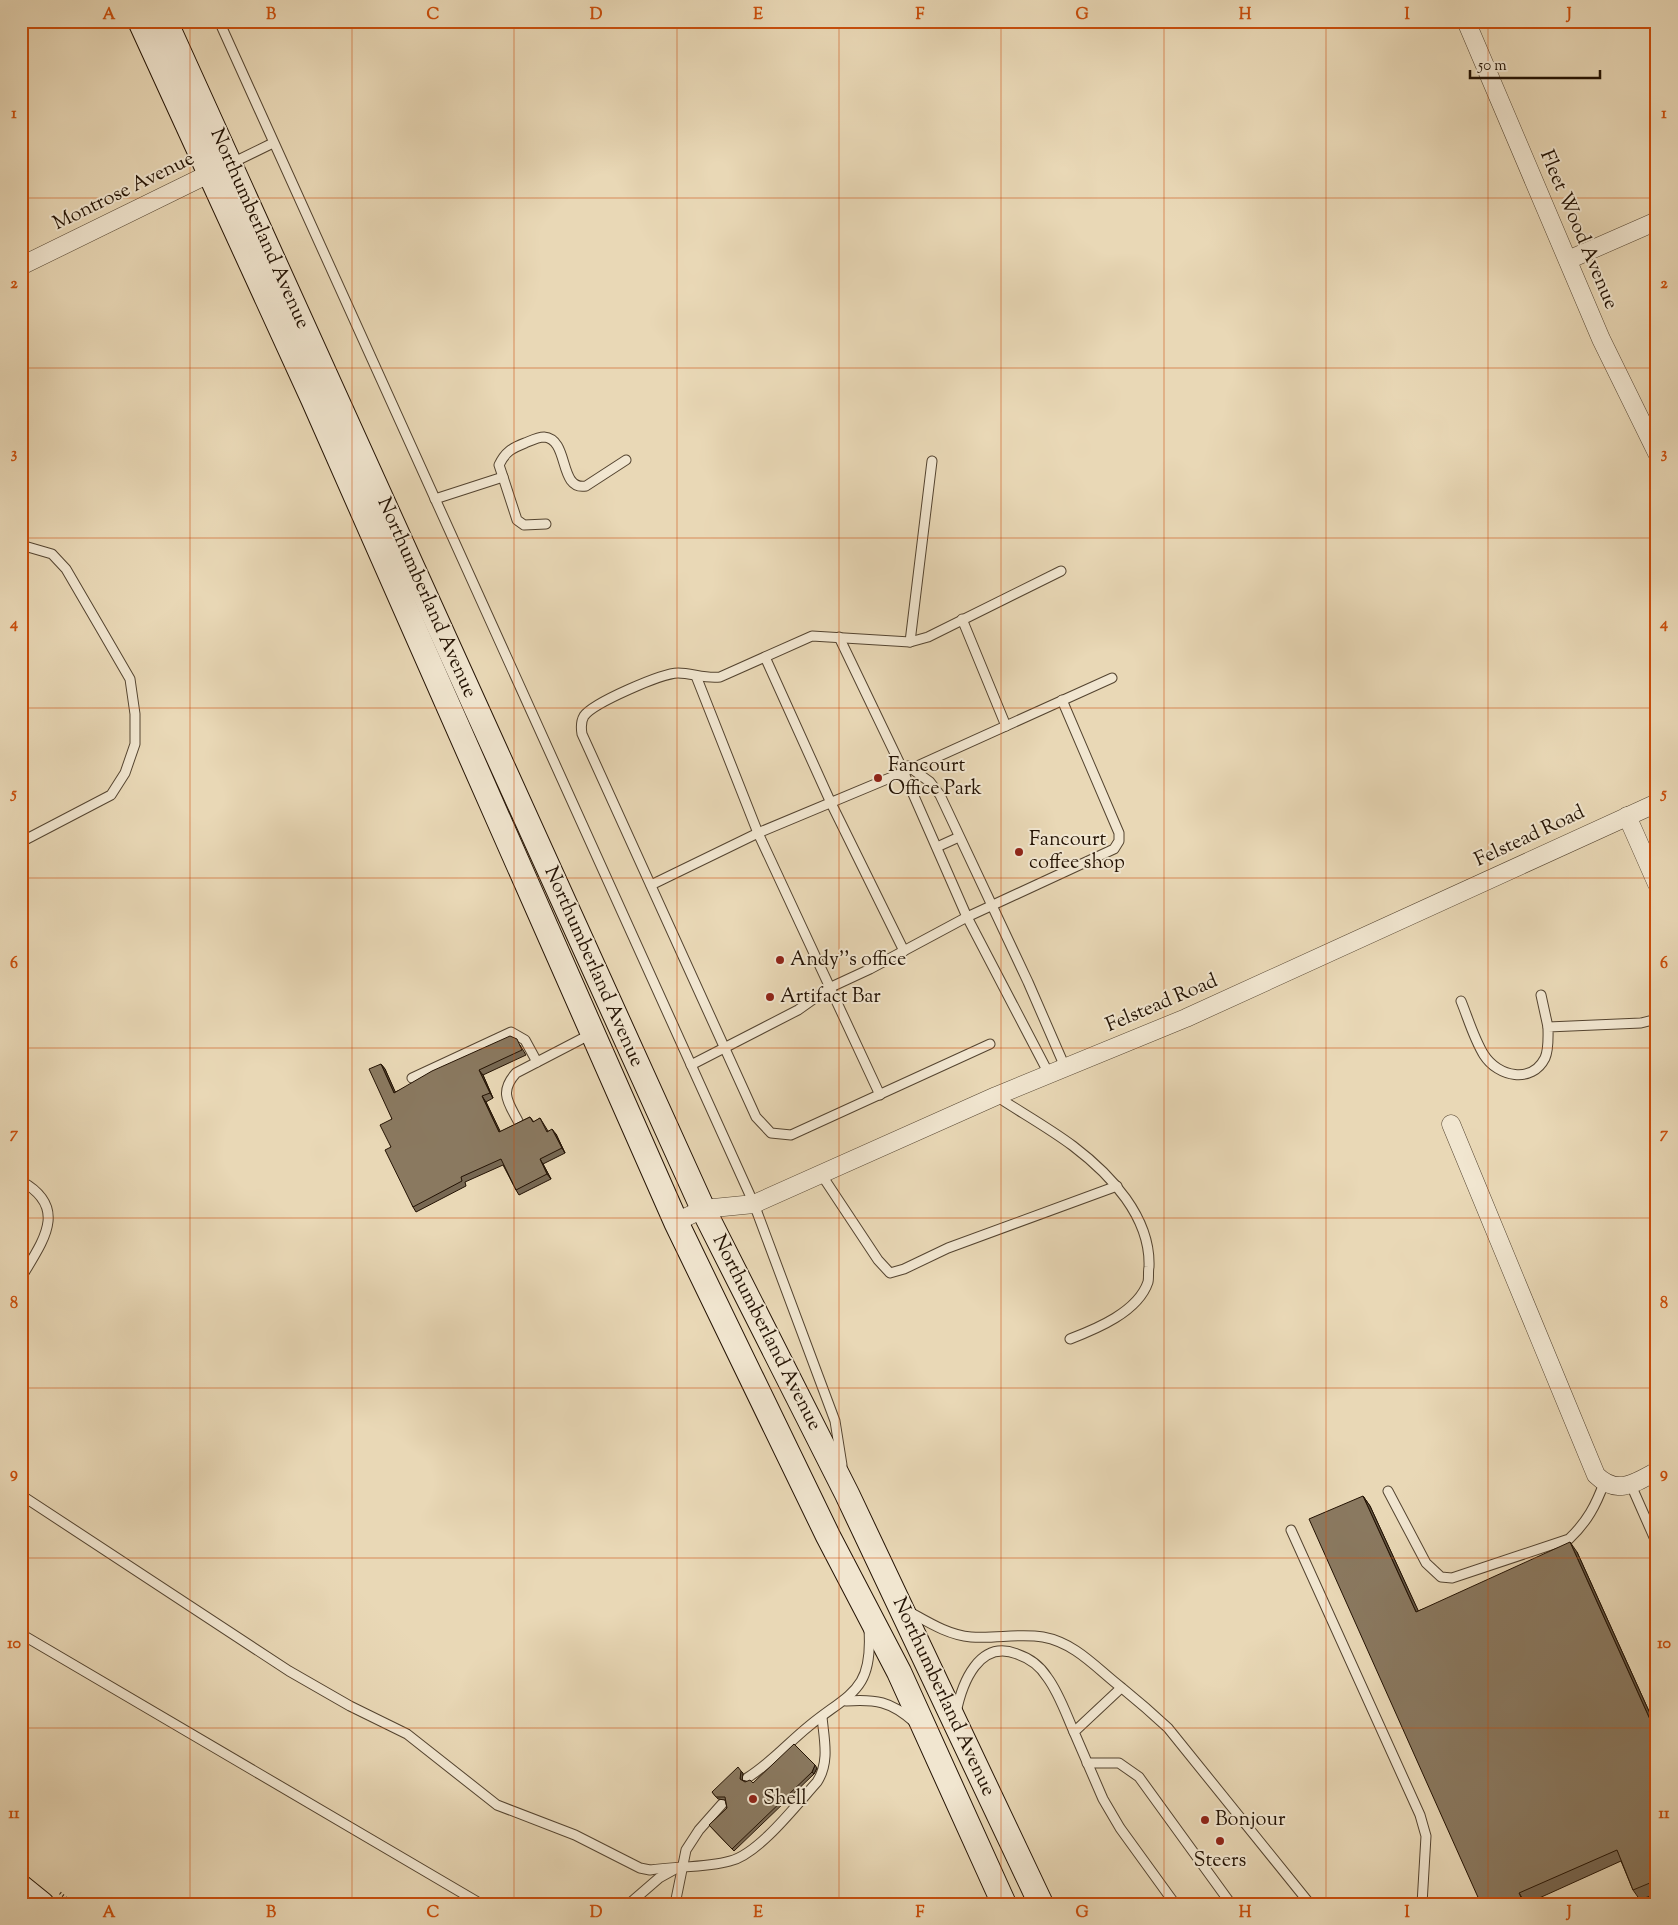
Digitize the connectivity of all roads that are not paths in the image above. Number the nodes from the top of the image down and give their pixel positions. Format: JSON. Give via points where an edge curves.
{"nodes":[{"id":1,"x":140,"y":21,"type":"edge"},
{"id":2,"x":165,"y":21,"type":"edge"},
{"id":3,"x":219,"y":21,"type":"edge"},
{"id":4,"x":1466,"y":21,"type":"edge"},
{"id":5,"x":273,"y":143,"type":"junction"},
{"id":6,"x":220,"y":169,"type":"junction"},
{"id":7,"x":1657,"y":221,"type":"edge"},
{"id":8,"x":1568,"y":260,"type":"junction"},
{"id":9,"x":21,"y":266,"type":"edge"},
{"id":10,"x":1657,"y":452,"type":"edge"},
{"id":11,"x":626,"y":460,"type":"dead end"},
{"id":12,"x":932,"y":461,"type":"dead end"},
{"id":13,"x":503,"y":477,"type":"junction"},
{"id":14,"x":435,"y":499,"type":"junction"},
{"id":15,"x":546,"y":524,"type":"dead end"},
{"id":16,"x":21,"y":545,"type":"edge"},
{"id":17,"x":1061,"y":571,"type":"dead end"},
{"id":18,"x":962,"y":619,"type":"junction"},
{"id":19,"x":840,"y":637,"type":"junction"},
{"id":20,"x":910,"y":642,"type":"junction"},
{"id":21,"x":765,"y":657,"type":"junction"},
{"id":22,"x":696,"y":676,"type":"junction"},
{"id":23,"x":1112,"y":678,"type":"dead end"},
{"id":24,"x":1062,"y":700,"type":"junction"},
{"id":25,"x":1006,"y":726,"type":"junction"},
{"id":26,"x":908,"y":770,"type":"junction"},
{"id":27,"x":830,"y":803,"type":"junction"},
{"id":28,"x":1657,"y":803,"type":"edge"},
{"id":29,"x":1627,"y":816,"type":"junction"},
{"id":30,"x":758,"y":833,"type":"junction"},
{"id":31,"x":959,"y":837,"type":"junction"},
{"id":32,"x":21,"y":842,"type":"edge"},
{"id":33,"x":937,"y":847,"type":"junction"},
{"id":34,"x":1657,"y":884,"type":"edge"},
{"id":35,"x":652,"y":885,"type":"junction"},
{"id":36,"x":990,"y":905,"type":"junction"},
{"id":37,"x":967,"y":917,"type":"junction"},
{"id":38,"x":904,"y":951,"type":"junction"},
{"id":39,"x":829,"y":988,"type":"junction"},
{"id":40,"x":1541,"y":995,"type":"dead end"},
{"id":41,"x":1460,"y":1001,"type":"dead end"},
{"id":42,"x":1657,"y":1020,"type":"edge"},
{"id":43,"x":1548,"y":1027,"type":"junction"},
{"id":44,"x":593,"y":1033,"type":"junction"},
{"id":45,"x":990,"y":1044,"type":"dead end"},
{"id":46,"x":726,"y":1049,"type":"junction"},
{"id":47,"x":537,"y":1062,"type":"junction"},
{"id":48,"x":691,"y":1065,"type":"junction"},
{"id":49,"x":1065,"y":1067,"type":"junction"},
{"id":50,"x":1049,"y":1074,"type":"junction"},
{"id":51,"x":412,"y":1078,"type":"dead end"},
{"id":52,"x":880,"y":1095,"type":"junction"},
{"id":53,"x":996,"y":1096,"type":"junction"},
{"id":54,"x":518,"y":1121,"type":"edge"},
{"id":55,"x":1451,"y":1124,"type":"dead end"},
{"id":56,"x":821,"y":1174,"type":"junction"},
{"id":57,"x":21,"y":1181,"type":"edge"},
{"id":58,"x":1117,"y":1186,"type":"junction"},
{"id":59,"x":754,"y":1204,"type":"junction"},
{"id":60,"x":703,"y":1209,"type":"junction"},
{"id":61,"x":676,"y":1222,"type":"junction"},
{"id":62,"x":21,"y":1278,"type":"edge"},
{"id":63,"x":1070,"y":1339,"type":"dead end"},
{"id":64,"x":1657,"y":1471,"type":"edge"},
{"id":65,"x":1604,"y":1483,"type":"junction"},
{"id":66,"x":1631,"y":1485,"type":"junction"},
{"id":67,"x":1388,"y":1491,"type":"dead end"},
{"id":68,"x":847,"y":1494,"type":"junction"},
{"id":69,"x":21,"y":1495,"type":"edge"},
{"id":70,"x":1291,"y":1530,"type":"dead end"},
{"id":71,"x":1657,"y":1544,"type":"edge"},
{"id":72,"x":902,"y":1607,"type":"junction"},
{"id":73,"x":868,"y":1614,"type":"junction"},
{"id":74,"x":21,"y":1634,"type":"edge"},
{"id":75,"x":1121,"y":1688,"type":"junction"},
{"id":76,"x":846,"y":1701,"type":"junction"},
{"id":77,"x":822,"y":1717,"type":"junction"},
{"id":78,"x":954,"y":1722,"type":"junction"},
{"id":79,"x":1074,"y":1732,"type":"junction"},
{"id":80,"x":932,"y":1740,"type":"junction"},
{"id":81,"x":1087,"y":1763,"type":"junction"},
{"id":82,"x":747,"y":1778,"type":"dead end"},
{"id":83,"x":722,"y":1804,"type":"dead end"},
{"id":84,"x":984,"y":1855,"type":"junction"},
{"id":85,"x":682,"y":1866,"type":"junction"},
{"id":86,"x":21,"y":1887,"type":"edge"},
{"id":87,"x":42,"y":1904,"type":"edge"},
{"id":88,"x":480,"y":1904,"type":"edge"},
{"id":89,"x":630,"y":1904,"type":"edge"},
{"id":90,"x":675,"y":1904,"type":"edge"},
{"id":91,"x":991,"y":1904,"type":"edge"},
{"id":92,"x":1004,"y":1904,"type":"edge"},
{"id":93,"x":1041,"y":1904,"type":"edge"},
{"id":94,"x":1175,"y":1904,"type":"edge"},
{"id":95,"x":1231,"y":1904,"type":"edge"},
{"id":96,"x":1310,"y":1904,"type":"edge"},
{"id":97,"x":1422,"y":1904,"type":"edge"}],
"edges":[{"from":1,"to":6,"type":"main road","name":"Northumberland Avenue"},
{"from":2,"to":6,"type":"main road","name":"Northumberland Avenue"},
{"from":3,"to":5,"type":"lane"},
{"from":4,"to":8,"type":"street","name":"Fleet Wood Avenue"},
{"from":5,"to":6,"type":"lane","name":"Montrose Avenue"},
{"from":5,"to":14,"type":"lane"},
{"from":6,"to":9,"type":"street","name":"Montrose Avenue"},
{"from":6,"to":44,"type":"main road","name":"Northumberland Avenue","via":[[313,399]]},
{"from":6,"to":60,"type":"main road","name":"Northumberland Avenue"},
{"from":7,"to":8,"type":"street"},
{"from":8,"to":10,"type":"street","name":"Fleet Wood Avenue","via":[[1601,339]]},
{"from":11,"to":13,"type":"lane","via":[[580,487],[573,484],[557,446],[544,437],[509,450],[499,465]]},
{"from":12,"to":20,"type":"lane"},
{"from":13,"to":14,"type":"lane"},
{"from":13,"to":15,"type":"lane","via":[[517,520],[524,525]]},
{"from":14,"to":48,"type":"lane"},
{"from":16,"to":32,"type":"lane","via":[[52,554],[66,569],[130,679],[135,714],[135,744],[126,772],[111,796]]},
{"from":17,"to":18,"type":"lane"},
{"from":18,"to":20,"type":"lane","via":[[928,637]]},
{"from":18,"to":25,"type":"lane"},
{"from":19,"to":20,"type":"lane"},
{"from":19,"to":21,"type":"lane","via":[[812,636]]},
{"from":19,"to":26,"type":"lane","via":[[899,762]]},
{"from":21,"to":22,"type":"lane","via":[[720,677]]},
{"from":21,"to":27,"type":"lane"},
{"from":22,"to":30,"type":"lane"},
{"from":22,"to":35,"type":"lane","via":[[666,674],[627,690],[591,709],[581,726]]},
{"from":23,"to":24,"type":"lane"},
{"from":24,"to":25,"type":"lane"},
{"from":24,"to":36,"type":"lane","via":[[1119,833],[1119,841],[1108,853]]},
{"from":25,"to":26,"type":"lane"},
{"from":26,"to":27,"type":"lane"},
{"from":26,"to":31,"type":"lane","via":[[930,782],[940,795]]},
{"from":26,"to":33,"type":"lane"},
{"from":27,"to":30,"type":"lane"},
{"from":27,"to":38,"type":"lane"},
{"from":28,"to":29,"type":"street","name":"Felstead Road"},
{"from":29,"to":34,"type":"street"},
{"from":29,"to":49,"type":"street","name":"Felstead Road","via":[[1186,1018]]},
{"from":30,"to":35,"type":"lane"},
{"from":30,"to":39,"type":"lane"},
{"from":31,"to":33,"type":"lane"},
{"from":31,"to":36,"type":"lane"},
{"from":33,"to":37,"type":"lane"},
{"from":35,"to":46,"type":"lane"},
{"from":36,"to":37,"type":"lane"},
{"from":36,"to":49,"type":"lane"},
{"from":37,"to":38,"type":"lane"},
{"from":37,"to":50,"type":"lane"},
{"from":38,"to":39,"type":"lane"},
{"from":39,"to":46,"type":"lane","via":[[798,1010]]},
{"from":39,"to":52,"type":"lane"},
{"from":40,"to":43,"type":"lane"},
{"from":41,"to":43,"type":"lane","via":[[1484,1056],[1518,1076],[1539,1067],[1546,1056]]},
{"from":42,"to":43,"type":"lane"},
{"from":44,"to":47,"type":"lane"},
{"from":44,"to":61,"type":"main road","name":"Northumberland Avenue"},
{"from":45,"to":52,"type":"lane"},
{"from":46,"to":48,"type":"lane"},
{"from":46,"to":52,"type":"lane","via":[[756,1117],[771,1133],[781,1136],[791,1136]]},
{"from":47,"to":51,"type":"lane","via":[[525,1040],[511,1032]]},
{"from":47,"to":54,"type":"lane","via":[[516,1073],[507,1083],[506,1099]]},
{"from":48,"to":59,"type":"lane"},
{"from":49,"to":50,"type":"street","name":"Felstead Road"},
{"from":50,"to":53,"type":"street","name":"Felstead Road"},
{"from":53,"to":56,"type":"street","name":"Felstead Road"},
{"from":53,"to":58,"type":"lane","via":[[1074,1146]]},
{"from":55,"to":65,"type":"street","via":[[1590,1463]]},
{"from":56,"to":58,"type":"lane","via":[[890,1273],[948,1248]]},
{"from":56,"to":59,"type":"street","name":"Felstead Road"},
{"from":57,"to":62,"type":"lane","via":[[42,1196],[50,1224]]},
{"from":58,"to":63,"type":"lane","via":[[1146,1237],[1148,1282],[1123,1313]]},
{"from":59,"to":60,"type":"street","name":"Felstead Road"},
{"from":59,"to":68,"type":"lane","via":[[835,1421]]},
{"from":60,"to":61,"type":"street","name":"Felstead Road"},
{"from":60,"to":68,"type":"main road","name":"Northumberland Avenue"},
{"from":61,"to":73,"type":"main road","name":"Northumberland Avenue"},
{"from":64,"to":66,"type":"street"},
{"from":65,"to":66,"type":"street","via":[[1616,1487]]},
{"from":65,"to":67,"type":"lane","via":[[1591,1514],[1570,1538],[1452,1578],[1441,1577],[1426,1563]]},
{"from":66,"to":71,"type":"lane"},
{"from":68,"to":72,"type":"main road","name":"Northumberland Avenue"},
{"from":69,"to":85,"type":"lane","via":[[289,1671],[407,1734],[498,1805],[575,1835],[640,1868]]},
{"from":70,"to":97,"type":"lane","via":[[1420,1815],[1426,1836]]},
{"from":72,"to":75,"type":"lane","via":[[958,1635],[973,1638],[1018,1634],[1062,1642],[1080,1652]]},
{"from":72,"to":78,"type":"main road","name":"Northumberland Avenue"},
{"from":73,"to":76,"type":"lane","via":[[869,1660],[859,1685]]},
{"from":73,"to":80,"type":"main road","name":"Northumberland Avenue"},
{"from":74,"to":88,"type":"lane"},
{"from":75,"to":79,"type":"lane"},
{"from":75,"to":96,"type":"lane","via":[[1168,1728]]},
{"from":76,"to":77,"type":"lane"},
{"from":76,"to":80,"type":"lane","via":[[871,1699],[885,1703],[912,1720]]},
{"from":77,"to":82,"type":"lane"},
{"from":77,"to":85,"type":"lane","via":[[823,1773],[780,1823],[741,1857],[720,1864]]},
{"from":78,"to":79,"type":"lane","via":[[964,1681],[973,1668],[995,1651],[1010,1651],[1026,1657],[1047,1677]]},
{"from":78,"to":93,"type":"main road","name":"Northumberland Avenue"},
{"from":79,"to":81,"type":"lane"},
{"from":80,"to":84,"type":"main road","name":"Northumberland Avenue"},
{"from":81,"to":94,"type":"lane","via":[[1120,1828]]},
{"from":81,"to":95,"type":"lane","via":[[1120,1763],[1139,1777]]},
{"from":83,"to":85,"type":"lane","via":[[686,1850]]},
{"from":84,"to":91,"type":"main road"},
{"from":84,"to":92,"type":"main road","name":"Northumberland Avenue"},
{"from":85,"to":89,"type":"lane","via":[[659,1878]]},
{"from":85,"to":90,"type":"lane"},
{"from":86,"to":87,"type":"main road"}]}
